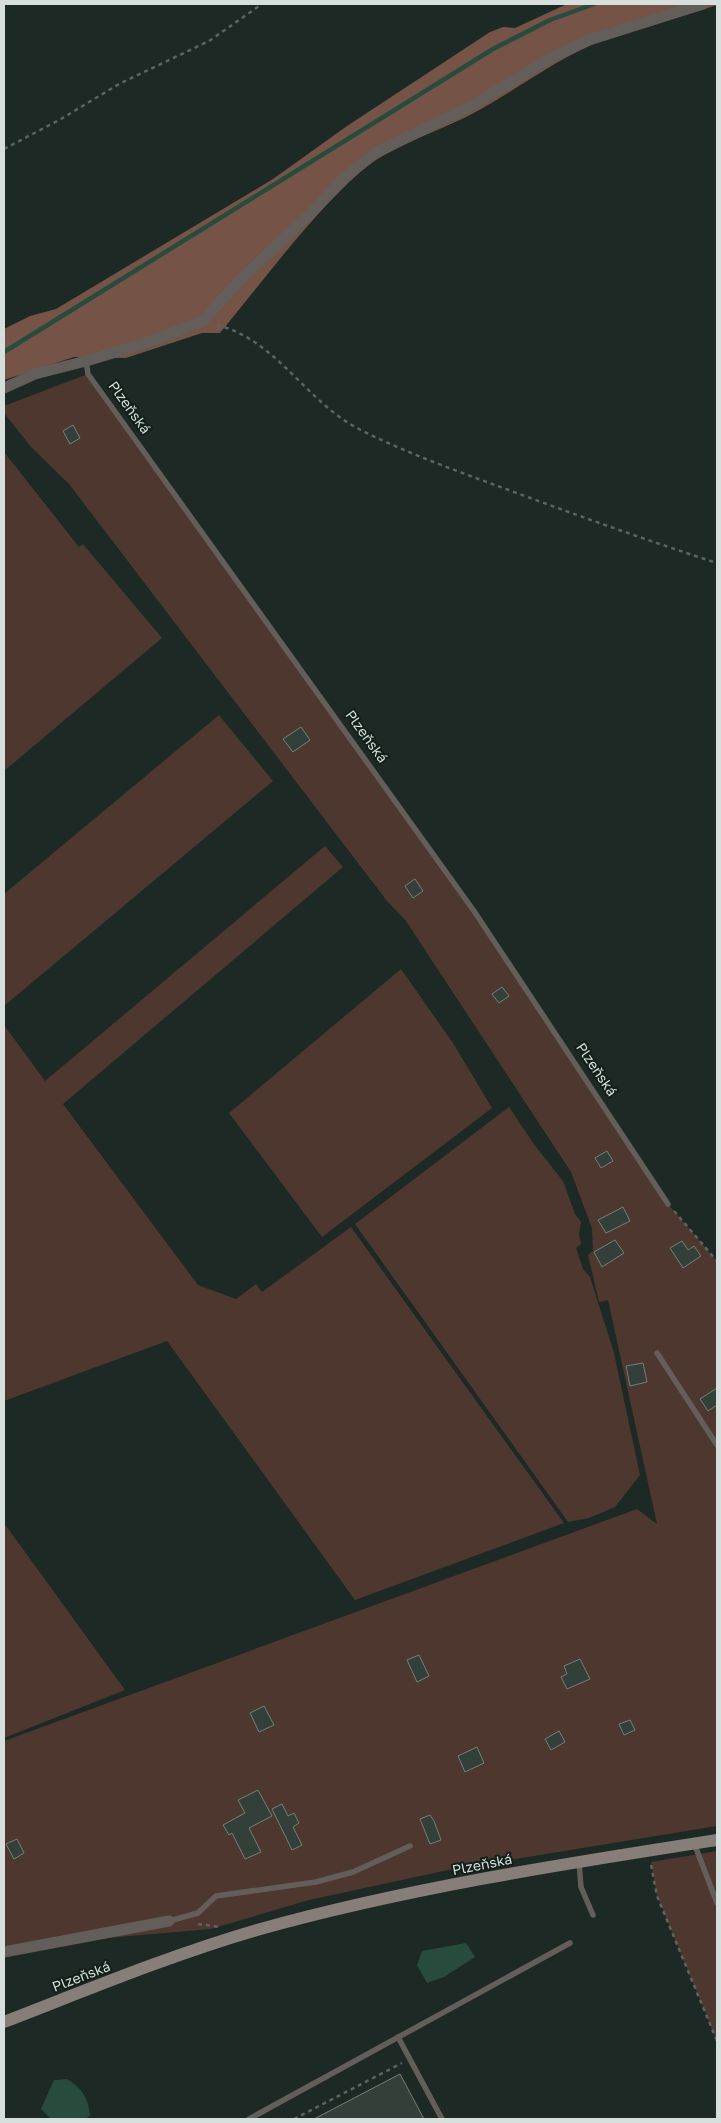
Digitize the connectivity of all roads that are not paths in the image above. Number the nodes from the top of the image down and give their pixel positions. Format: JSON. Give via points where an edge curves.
{"nodes":[{"id":1,"x":702,"y":4,"type":"edge"},
{"id":2,"x":86,"y":362,"type":"junction"},
{"id":3,"x":4,"y":388,"type":"edge"},
{"id":4,"x":668,"y":1204,"type":"road end"},
{"id":5,"x":657,"y":1353,"type":"dead end"},
{"id":6,"x":717,"y":1445,"type":"edge"},
{"id":7,"x":717,"y":1840,"type":"edge"},
{"id":8,"x":694,"y":1843,"type":"junction"},
{"id":9,"x":410,"y":1846,"type":"dead end"},
{"id":10,"x":578,"y":1862,"type":"junction"},
{"id":11,"x":717,"y":1903,"type":"edge"},
{"id":12,"x":593,"y":1915,"type":"dead end"},
{"id":13,"x":169,"y":1921,"type":"joint"},
{"id":14,"x":570,"y":1943,"type":"dead end"},
{"id":15,"x":4,"y":1952,"type":"edge"},
{"id":16,"x":4,"y":2022,"type":"edge"},
{"id":17,"x":398,"y":2037,"type":"junction"},
{"id":18,"x":249,"y":2119,"type":"edge"},
{"id":19,"x":442,"y":2119,"type":"edge"}],
"edges":[{"from":1,"to":2,"type":"street","via":[[589,40],[551,58],[471,106],[375,153],[343,179],[203,321]]},
{"from":2,"to":3,"type":"street","via":[[35,374]]},
{"from":2,"to":4,"type":"lane","name":"Plzeňská","via":[[88,374],[474,911]]},
{"from":5,"to":6,"type":"lane"},
{"from":7,"to":8,"type":"main road","name":"Plzeňská"},
{"from":8,"to":10,"type":"main road","name":"Plzeňská"},
{"from":8,"to":11,"type":"lane"},
{"from":9,"to":13,"type":"lane","via":[[353,1872],[316,1882],[216,1896],[198,1913]]},
{"from":10,"to":12,"type":"lane","via":[[581,1886]]},
{"from":10,"to":16,"type":"main road","name":"Plzeňská","via":[[417,1891],[255,1931]]},
{"from":13,"to":15,"type":"street"},
{"from":14,"to":17,"type":"lane"},
{"from":17,"to":18,"type":"lane"},
{"from":17,"to":19,"type":"lane"}]}
